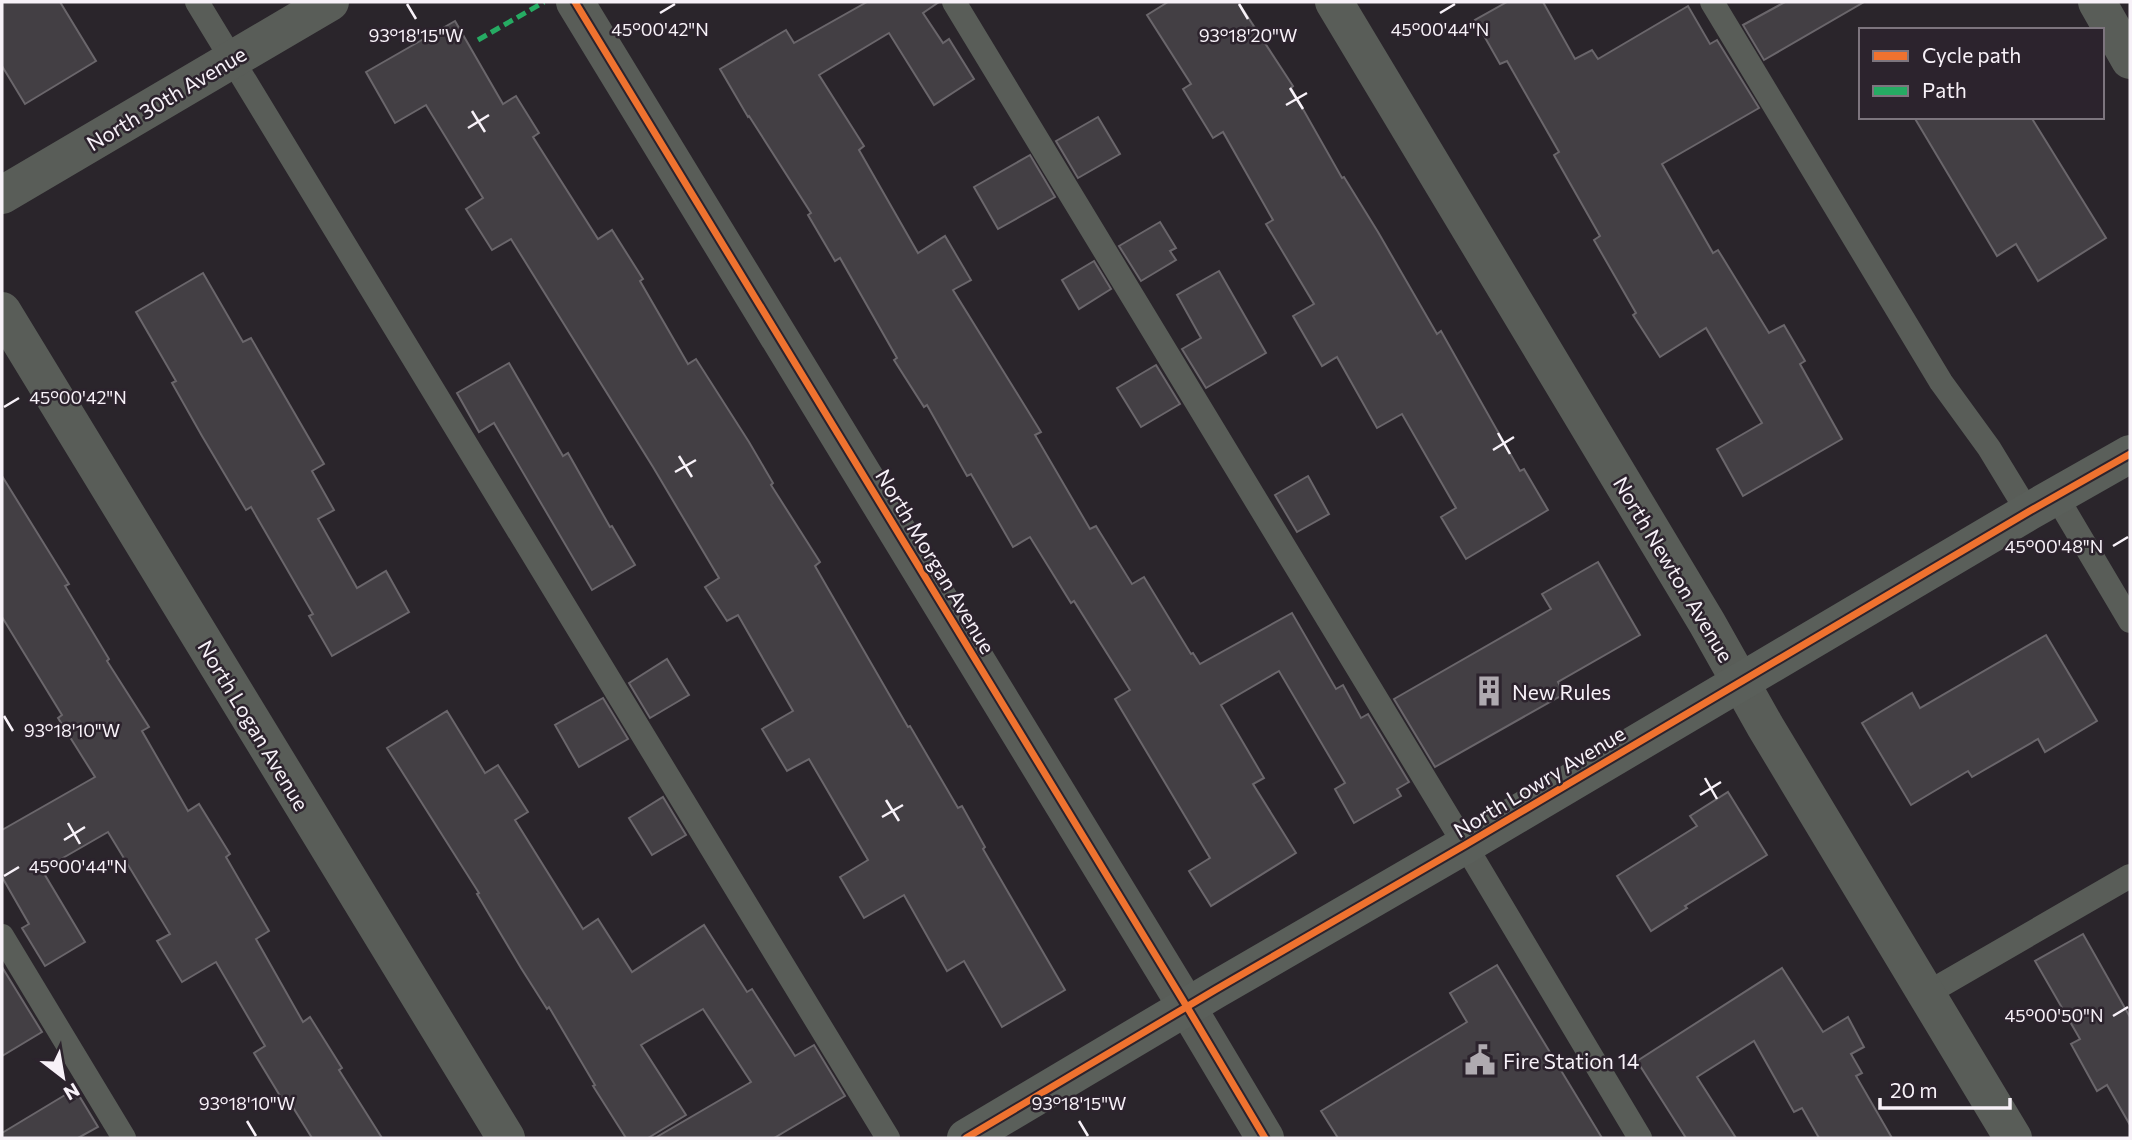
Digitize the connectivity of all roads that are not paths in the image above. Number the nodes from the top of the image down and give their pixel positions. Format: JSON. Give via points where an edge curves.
{"nodes":[{"id":1,"x":197,"y":2,"type":"edge"},
{"id":2,"x":330,"y":2,"type":"edge"},
{"id":3,"x":575,"y":2,"type":"edge"},
{"id":4,"x":954,"y":2,"type":"edge"},
{"id":5,"x":1334,"y":2,"type":"edge"},
{"id":6,"x":1713,"y":2,"type":"edge"},
{"id":7,"x":2097,"y":2,"type":"edge"},
{"id":8,"x":232,"y":59,"type":"junction"},
{"id":9,"x":2130,"y":60,"type":"edge"},
{"id":10,"x":2,"y":195,"type":"edge"},
{"id":11,"x":2,"y":312,"type":"edge"},
{"id":12,"x":2130,"y":454,"type":"edge"},
{"id":13,"x":2042,"y":504,"type":"junction"},
{"id":14,"x":2130,"y":621,"type":"edge"},
{"id":15,"x":1741,"y":682,"type":"junction"},
{"id":16,"x":1465,"y":845,"type":"junction"},
{"id":17,"x":2130,"y":876,"type":"edge"},
{"id":18,"x":2,"y":936,"type":"edge"},
{"id":19,"x":1926,"y":994,"type":"junction"},
{"id":20,"x":1187,"y":1007,"type":"junction"},
{"id":21,"x":124,"y":1138,"type":"edge"},
{"id":22,"x":506,"y":1138,"type":"edge"},
{"id":23,"x":888,"y":1138,"type":"edge"},
{"id":24,"x":966,"y":1138,"type":"edge"},
{"id":25,"x":1265,"y":1138,"type":"edge"},
{"id":26,"x":1640,"y":1138,"type":"edge"},
{"id":27,"x":2013,"y":1138,"type":"edge"}],
"edges":[{"from":1,"to":8,"type":"lane"},
{"from":2,"to":8,"type":"street","name":"North 30th Avenue"},
{"from":3,"to":20,"type":"street","name":"North Morgan Avenue"},
{"from":4,"to":16,"type":"lane"},
{"from":5,"to":15,"type":"street","name":"North Newton Avenue"},
{"from":6,"to":13,"type":"lane","via":[[1941,382],[1989,448]]},
{"from":7,"to":9,"type":"street"},
{"from":8,"to":10,"type":"street","name":"North 30th Avenue"},
{"from":8,"to":23,"type":"lane"},
{"from":11,"to":22,"type":"street","name":"North Logan Avenue"},
{"from":12,"to":13,"type":"main road","name":"North Lowry Avenue"},
{"from":13,"to":14,"type":"lane"},
{"from":13,"to":15,"type":"main road","name":"North Lowry Avenue"},
{"from":15,"to":16,"type":"main road","name":"North Lowry Avenue"},
{"from":15,"to":19,"type":"street","name":"North Newton Avenue"},
{"from":16,"to":20,"type":"main road","name":"North Lowry Avenue"},
{"from":16,"to":26,"type":"lane"},
{"from":17,"to":19,"type":"lane"},
{"from":18,"to":21,"type":"lane"},
{"from":19,"to":27,"type":"street","name":"North Newton Avenue"},
{"from":20,"to":24,"type":"main road","name":"North Lowry Avenue"},
{"from":20,"to":25,"type":"street","name":"North Morgan Avenue"}]}
